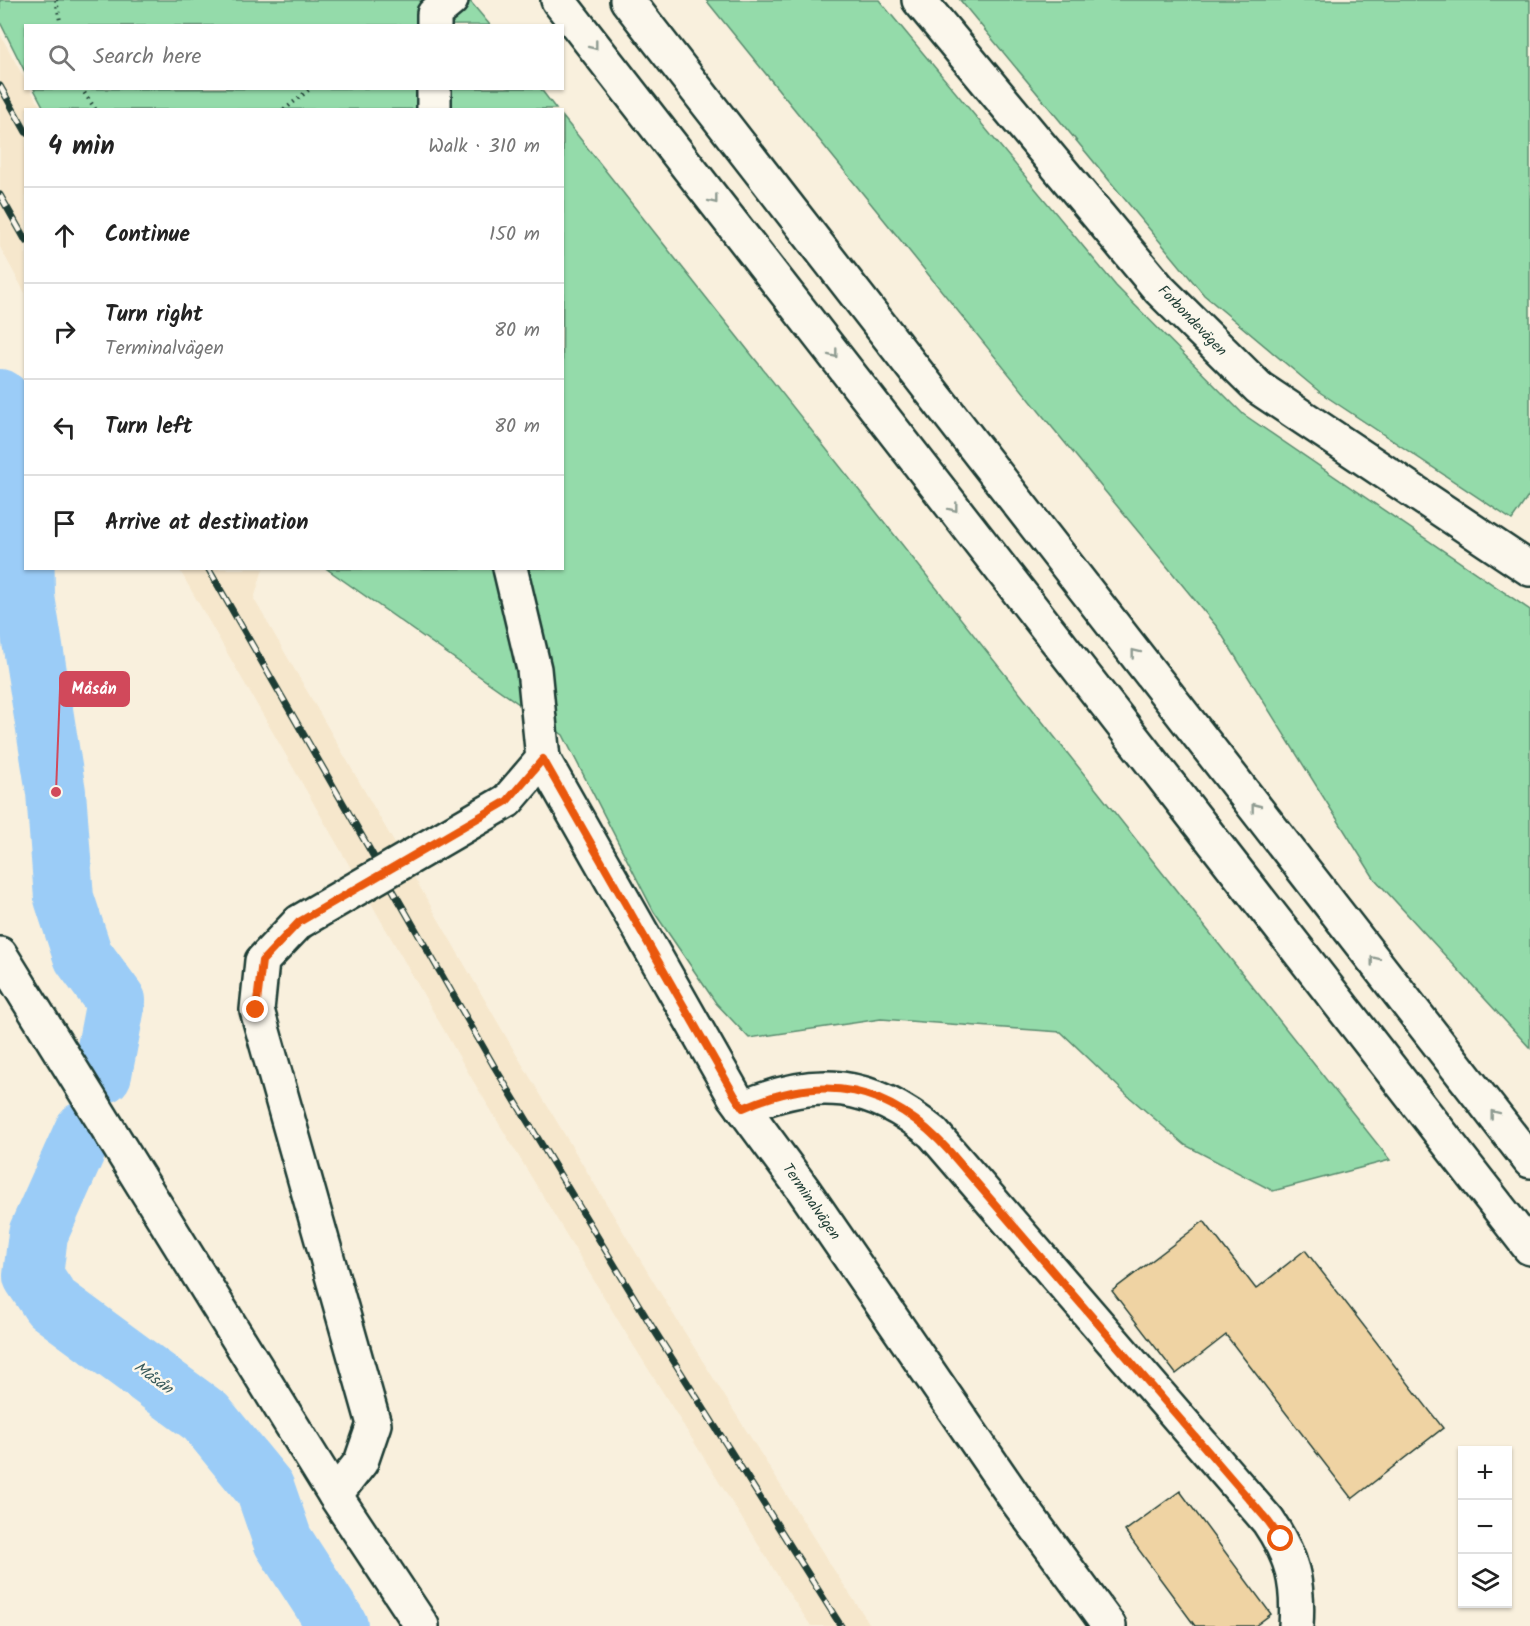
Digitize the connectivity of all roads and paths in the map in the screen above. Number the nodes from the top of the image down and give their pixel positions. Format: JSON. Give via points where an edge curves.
{"nodes":[{"id":1,"x":56,"y":0,"type":"edge"},
{"id":2,"x":451,"y":0,"type":"edge"},
{"id":3,"x":558,"y":0,"type":"edge"},
{"id":4,"x":627,"y":0,"type":"edge"},
{"id":5,"x":919,"y":0,"type":"edge"},
{"id":6,"x":61,"y":24,"type":"edge"},
{"id":7,"x":434,"y":24,"type":"edge"},
{"id":8,"x":82,"y":90,"type":"edge"},
{"id":9,"x":309,"y":90,"type":"edge"},
{"id":10,"x":434,"y":90,"type":"edge"},
{"id":11,"x":95,"y":108,"type":"edge"},
{"id":12,"x":286,"y":108,"type":"edge"},
{"id":13,"x":434,"y":108,"type":"edge"},
{"id":14,"x":1530,"y":569,"type":"edge"},
{"id":15,"x":510,"y":570,"type":"edge"},
{"id":16,"x":543,"y":759,"type":"junction"},
{"id":17,"x":0,"y":954,"type":"edge"},
{"id":18,"x":743,"y":1108,"type":"junction"},
{"id":19,"x":1530,"y":1161,"type":"edge"},
{"id":20,"x":1530,"y":1248,"type":"edge"},
{"id":21,"x":335,"y":1495,"type":"junction"},
{"id":22,"x":422,"y":1626,"type":"edge"},
{"id":23,"x":1109,"y":1626,"type":"edge"},
{"id":24,"x":1296,"y":1626,"type":"edge"}],
"edges":[{"from":1,"to":6,"type":"path"},
{"from":2,"to":7,"type":"main road","via":[[434,14]]},
{"from":3,"to":20,"type":"main road","one_way":true},
{"from":19,"to":4,"type":"main road","one_way":true},
{"from":5,"to":14,"type":"main road","name":"Forbondevägen","via":[[1160,290],[1259,388]]},
{"from":8,"to":11,"type":"path"},
{"from":9,"to":12,"type":"path"},
{"from":10,"to":13,"type":"main road"},
{"from":15,"to":16,"type":"main road","via":[[534,669]]},
{"from":16,"to":18,"type":"main road","name":"Terminalvägen"},
{"from":16,"to":21,"type":"main road","bridge":true,"via":[[507,801],[299,922],[262,961],[256,1010],[374,1424],[361,1462]]},
{"from":17,"to":21,"type":"main road"},
{"from":18,"to":23,"type":"main road","name":"Terminalvägen","via":[[804,1189],[1015,1498]]},
{"from":18,"to":24,"type":"main road","via":[[795,1090],[847,1090],[894,1105],[933,1133],[1268,1521],[1281,1539],[1296,1581]]},
{"from":21,"to":22,"type":"main road"}]}
